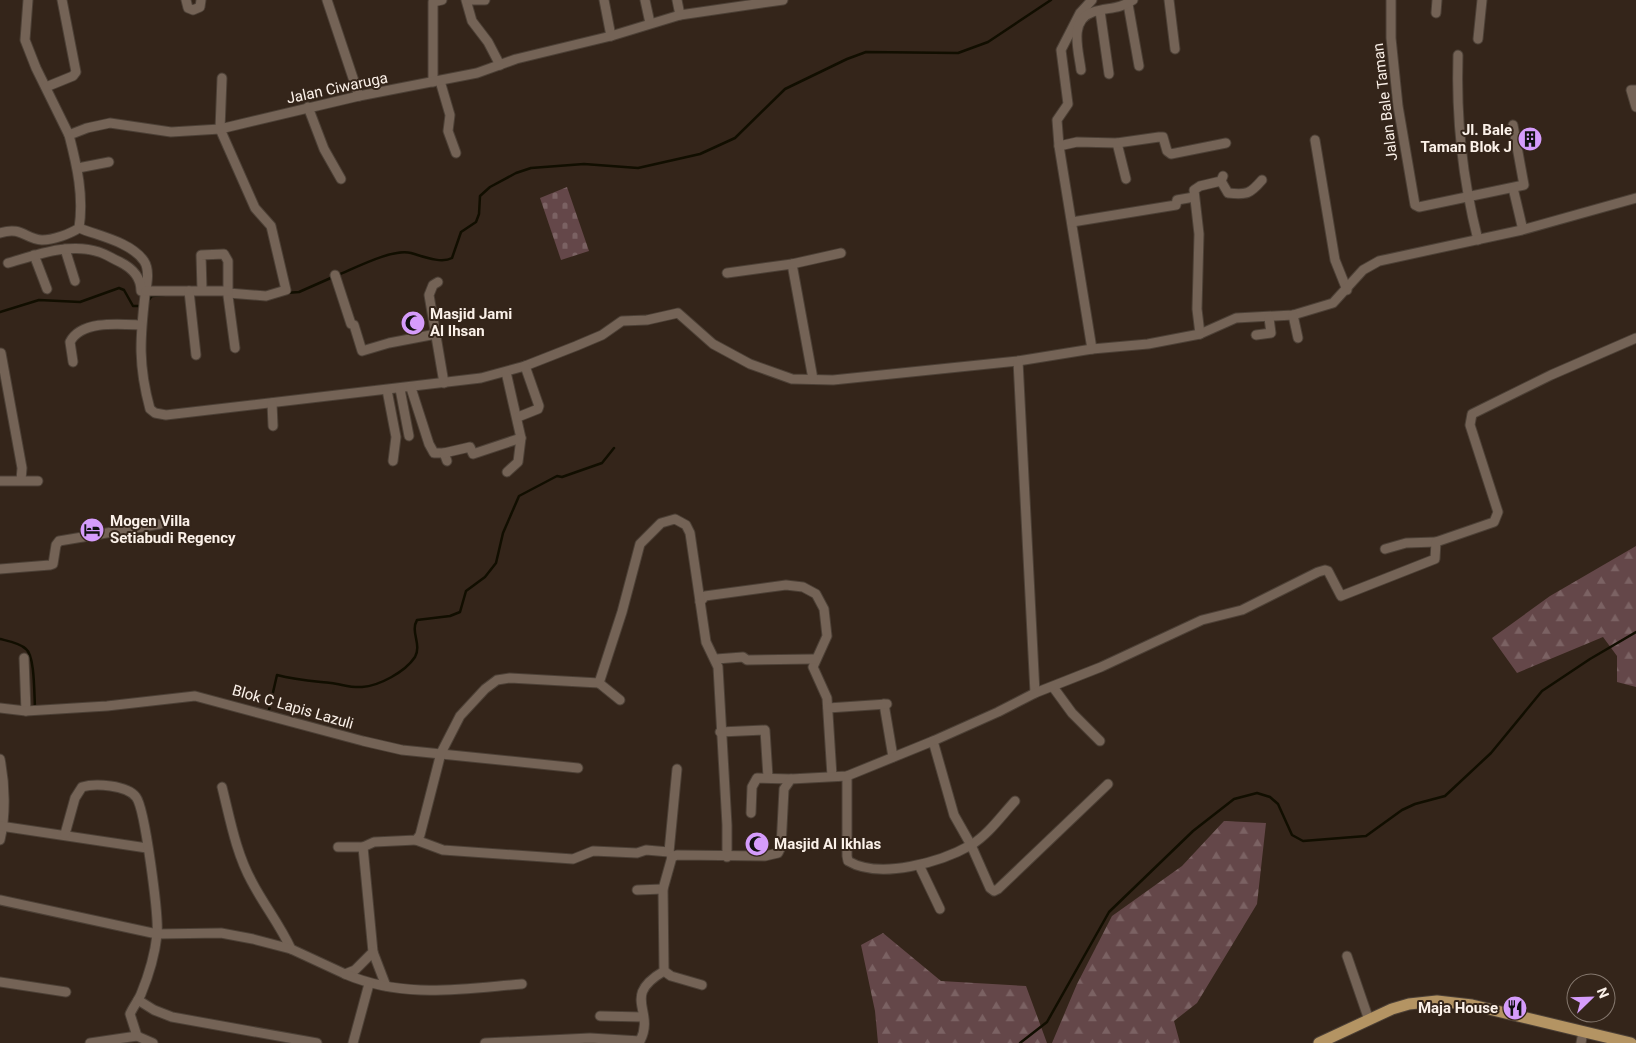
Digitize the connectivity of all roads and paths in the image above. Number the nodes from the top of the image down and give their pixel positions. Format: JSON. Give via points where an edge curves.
{"nodes":[{"id":1,"x":28,"y":0,"type":"edge"},
{"id":2,"x":62,"y":0,"type":"edge"},
{"id":3,"x":186,"y":0,"type":"edge"},
{"id":4,"x":200,"y":0,"type":"edge"},
{"id":5,"x":327,"y":0,"type":"edge"},
{"id":6,"x":442,"y":0,"type":"edge"},
{"id":7,"x":468,"y":0,"type":"edge"},
{"id":8,"x":485,"y":0,"type":"edge"},
{"id":9,"x":604,"y":0,"type":"edge"},
{"id":10,"x":645,"y":0,"type":"edge"},
{"id":11,"x":677,"y":0,"type":"edge"},
{"id":12,"x":783,"y":0,"type":"edge"},
{"id":13,"x":1092,"y":0,"type":"edge"},
{"id":14,"x":1169,"y":0,"type":"edge"},
{"id":15,"x":1391,"y":0,"type":"edge"},
{"id":16,"x":1437,"y":0,"type":"edge"},
{"id":17,"x":1482,"y":0,"type":"edge"},
{"id":18,"x":1130,"y":2,"type":"edge"},
{"id":19,"x":730,"y":4,"type":"edge"},
{"id":20,"x":1100,"y":11,"type":"junction"},
{"id":21,"x":1436,"y":13,"type":"dead end"},
{"id":22,"x":680,"y":15,"type":"junction"},
{"id":23,"x":650,"y":23,"type":"junction"},
{"id":24,"x":610,"y":36,"type":"junction"},
{"id":25,"x":1478,"y":38,"type":"dead end"},
{"id":26,"x":1175,"y":49,"type":"dead end"},
{"id":27,"x":1458,"y":55,"type":"dead end"},
{"id":28,"x":500,"y":65,"type":"junction"},
{"id":29,"x":1139,"y":66,"type":"dead end"},
{"id":30,"x":1081,"y":70,"type":"dead end"},
{"id":31,"x":1109,"y":74,"type":"dead end"},
{"id":32,"x":222,"y":78,"type":"dead end"},
{"id":33,"x":436,"y":82,"type":"junction"},
{"id":34,"x":46,"y":87,"type":"junction"},
{"id":35,"x":1636,"y":90,"type":"edge"},
{"id":36,"x":359,"y":96,"type":"junction"},
{"id":37,"x":308,"y":107,"type":"junction"},
{"id":38,"x":1636,"y":107,"type":"edge"},
{"id":39,"x":1513,"y":125,"type":"dead end"},
{"id":40,"x":220,"y":129,"type":"junction"},
{"id":41,"x":69,"y":135,"type":"junction"},
{"id":42,"x":1315,"y":140,"type":"dead end"},
{"id":43,"x":1117,"y":143,"type":"junction"},
{"id":44,"x":1226,"y":143,"type":"dead end"},
{"id":45,"x":1059,"y":146,"type":"junction"},
{"id":46,"x":456,"y":153,"type":"dead end"},
{"id":47,"x":109,"y":162,"type":"dead end"},
{"id":48,"x":78,"y":168,"type":"junction"},
{"id":49,"x":341,"y":179,"type":"dead end"},
{"id":50,"x":1126,"y":179,"type":"dead end"},
{"id":51,"x":1262,"y":180,"type":"dead end"},
{"id":52,"x":1513,"y":188,"type":"junction"},
{"id":53,"x":1194,"y":197,"type":"junction"},
{"id":54,"x":1468,"y":198,"type":"junction"},
{"id":55,"x":1636,"y":198,"type":"edge"},
{"id":56,"x":1072,"y":222,"type":"junction"},
{"id":57,"x":1522,"y":226,"type":"dead end"},
{"id":58,"x":79,"y":228,"type":"junction"},
{"id":59,"x":0,"y":232,"type":"edge"},
{"id":60,"x":1478,"y":240,"type":"junction"},
{"id":61,"x":65,"y":249,"type":"junction"},
{"id":62,"x":841,"y":254,"type":"dead end"},
{"id":63,"x":34,"y":255,"type":"junction"},
{"id":64,"x":8,"y":263,"type":"dead end"},
{"id":65,"x":792,"y":264,"type":"junction"},
{"id":66,"x":727,"y":273,"type":"dead end"},
{"id":67,"x":335,"y":275,"type":"dead end"},
{"id":68,"x":75,"y":281,"type":"dead end"},
{"id":69,"x":438,"y":282,"type":"dead end"},
{"id":70,"x":47,"y":289,"type":"dead end"},
{"id":71,"x":202,"y":290,"type":"junction"},
{"id":72,"x":1347,"y":290,"type":"junction"},
{"id":73,"x":146,"y":291,"type":"junction"},
{"id":74,"x":189,"y":291,"type":"junction"},
{"id":75,"x":228,"y":292,"type":"junction"},
{"id":76,"x":144,"y":301,"type":"junction"},
{"id":77,"x":1293,"y":315,"type":"junction"},
{"id":78,"x":1269,"y":318,"type":"junction"},
{"id":79,"x":140,"y":325,"type":"junction"},
{"id":80,"x":436,"y":334,"type":"junction"},
{"id":81,"x":1200,"y":334,"type":"junction"},
{"id":82,"x":1256,"y":335,"type":"dead end"},
{"id":83,"x":1298,"y":338,"type":"dead end"},
{"id":84,"x":1636,"y":338,"type":"edge"},
{"id":85,"x":234,"y":348,"type":"dead end"},
{"id":86,"x":1092,"y":349,"type":"junction"},
{"id":87,"x":1,"y":353,"type":"edge"},
{"id":88,"x":196,"y":355,"type":"dead end"},
{"id":89,"x":1018,"y":361,"type":"junction"},
{"id":90,"x":73,"y":362,"type":"dead end"},
{"id":91,"x":525,"y":366,"type":"junction"},
{"id":92,"x":506,"y":372,"type":"junction"},
{"id":93,"x":813,"y":379,"type":"junction"},
{"id":94,"x":444,"y":383,"type":"junction"},
{"id":95,"x":411,"y":388,"type":"junction"},
{"id":96,"x":400,"y":389,"type":"junction"},
{"id":97,"x":387,"y":390,"type":"junction"},
{"id":98,"x":272,"y":403,"type":"junction"},
{"id":99,"x":518,"y":416,"type":"junction"},
{"id":100,"x":273,"y":426,"type":"dead end"},
{"id":101,"x":409,"y":436,"type":"dead end"},
{"id":102,"x":521,"y":438,"type":"junction"},
{"id":103,"x":393,"y":461,"type":"dead end"},
{"id":104,"x":507,"y":472,"type":"dead end"},
{"id":105,"x":21,"y":480,"type":"junction"},
{"id":106,"x":0,"y":481,"type":"edge"},
{"id":107,"x":38,"y":481,"type":"dead end"},
{"id":108,"x":160,"y":524,"type":"dead end"},
{"id":109,"x":1436,"y":542,"type":"junction"},
{"id":110,"x":1385,"y":548,"type":"dead end"},
{"id":111,"x":0,"y":569,"type":"edge"},
{"id":112,"x":700,"y":602,"type":"junction"},
{"id":113,"x":24,"y":658,"type":"dead end"},
{"id":114,"x":815,"y":659,"type":"junction"},
{"id":115,"x":716,"y":660,"type":"junction"},
{"id":116,"x":599,"y":683,"type":"junction"},
{"id":117,"x":1053,"y":686,"type":"junction"},
{"id":118,"x":1035,"y":693,"type":"junction"},
{"id":119,"x":620,"y":700,"type":"dead end"},
{"id":120,"x":0,"y":708,"type":"edge"},
{"id":121,"x":828,"y":708,"type":"junction"},
{"id":122,"x":26,"y":711,"type":"junction"},
{"id":123,"x":720,"y":732,"type":"junction"},
{"id":124,"x":933,"y":741,"type":"junction"},
{"id":125,"x":1100,"y":741,"type":"dead end"},
{"id":126,"x":441,"y":753,"type":"junction"},
{"id":127,"x":893,"y":757,"type":"junction"},
{"id":128,"x":0,"y":759,"type":"edge"},
{"id":129,"x":578,"y":768,"type":"dead end"},
{"id":130,"x":676,"y":769,"type":"dead end"},
{"id":131,"x":832,"y":776,"type":"junction"},
{"id":132,"x":847,"y":776,"type":"junction"},
{"id":133,"x":768,"y":777,"type":"junction"},
{"id":134,"x":791,"y":779,"type":"junction"},
{"id":135,"x":1108,"y":784,"type":"dead end"},
{"id":136,"x":222,"y":787,"type":"dead end"},
{"id":137,"x":1015,"y":801,"type":"dead end"},
{"id":138,"x":750,"y":813,"type":"dead end"},
{"id":139,"x":2,"y":826,"type":"edge"},
{"id":140,"x":65,"y":834,"type":"junction"},
{"id":141,"x":0,"y":840,"type":"edge"},
{"id":142,"x":416,"y":840,"type":"junction"},
{"id":143,"x":971,"y":845,"type":"junction"},
{"id":144,"x":338,"y":847,"type":"dead end"},
{"id":145,"x":363,"y":847,"type":"junction"},
{"id":146,"x":147,"y":848,"type":"junction"},
{"id":147,"x":671,"y":854,"type":"junction"},
{"id":148,"x":726,"y":857,"type":"junction"},
{"id":149,"x":919,"y":865,"type":"junction"},
{"id":150,"x":663,"y":888,"type":"junction"},
{"id":151,"x":637,"y":890,"type":"dead end"},
{"id":152,"x":0,"y":900,"type":"edge"},
{"id":153,"x":940,"y":909,"type":"dead end"},
{"id":154,"x":157,"y":934,"type":"junction"},
{"id":155,"x":291,"y":949,"type":"junction"},
{"id":156,"x":373,"y":952,"type":"junction"},
{"id":157,"x":1347,"y":956,"type":"dead end"},
{"id":158,"x":664,"y":971,"type":"junction"},
{"id":159,"x":345,"y":974,"type":"junction"},
{"id":160,"x":0,"y":982,"type":"edge"},
{"id":161,"x":369,"y":984,"type":"junction"},
{"id":162,"x":522,"y":984,"type":"dead end"},
{"id":163,"x":702,"y":984,"type":"dead end"},
{"id":164,"x":386,"y":986,"type":"junction"},
{"id":165,"x":66,"y":992,"type":"dead end"},
{"id":166,"x":138,"y":1000,"type":"junction"},
{"id":167,"x":600,"y":1016,"type":"dead end"},
{"id":168,"x":644,"y":1017,"type":"junction"},
{"id":169,"x":1369,"y":1020,"type":"junction"},
{"id":170,"x":138,"y":1036,"type":"junction"},
{"id":171,"x":1582,"y":1037,"type":"edge"},
{"id":172,"x":127,"y":1041,"type":"edge"},
{"id":173,"x":90,"y":1043,"type":"edge"},
{"id":174,"x":154,"y":1043,"type":"edge"},
{"id":175,"x":317,"y":1043,"type":"edge"},
{"id":176,"x":353,"y":1043,"type":"edge"},
{"id":177,"x":485,"y":1043,"type":"edge"},
{"id":178,"x":1318,"y":1043,"type":"edge"},
{"id":179,"x":1631,"y":1043,"type":"edge"}],
"edges":[{"from":1,"to":34,"type":"street","via":[[25,40]]},
{"from":2,"to":34,"type":"street","via":[[76,72]]},
{"from":3,"to":4,"type":"street","via":[[188,8],[193,10],[200,7]]},
{"from":5,"to":36,"type":"street"},
{"from":6,"to":33,"type":"street","via":[[433,2]]},
{"from":7,"to":8,"type":"street"},
{"from":7,"to":28,"type":"street","via":[[472,21]]},
{"from":9,"to":24,"type":"street"},
{"from":10,"to":23,"type":"street"},
{"from":11,"to":22,"type":"street"},
{"from":12,"to":19,"type":"street","name":"Jalan Ciwaruga"},
{"from":13,"to":45,"type":"street","via":[[1080,13],[1061,50],[1068,104],[1057,120]]},
{"from":14,"to":26,"type":"street"},
{"from":15,"to":54,"type":"street","name":"Jalan Bale Taman","via":[[1396,88],[1413,202],[1418,207]]},
{"from":16,"to":21,"type":"street"},
{"from":17,"to":25,"type":"street"},
{"from":18,"to":20,"type":"street"},
{"from":18,"to":29,"type":"street"},
{"from":19,"to":22,"type":"street","name":"Jalan Ciwaruga"},
{"from":20,"to":30,"type":"street","via":[[1087,15],[1077,27]]},
{"from":20,"to":31,"type":"street"},
{"from":22,"to":23,"type":"street","name":"Jalan Ciwaruga"},
{"from":23,"to":24,"type":"street","name":"Jalan Ciwaruga"},
{"from":24,"to":28,"type":"street","name":"Jalan Ciwaruga"},
{"from":27,"to":54,"type":"street","via":[[1456,105]]},
{"from":28,"to":33,"type":"street","name":"Jalan Ciwaruga"},
{"from":32,"to":40,"type":"street"},
{"from":33,"to":36,"type":"street","name":"Jalan Ciwaruga"},
{"from":33,"to":46,"type":"street","via":[[450,115],[448,132]]},
{"from":34,"to":41,"type":"street"},
{"from":35,"to":38,"type":"street","via":[[1631,90]]},
{"from":36,"to":37,"type":"street","name":"Jalan Ciwaruga"},
{"from":37,"to":40,"type":"street","name":"Jalan Ciwaruga"},
{"from":37,"to":49,"type":"street","via":[[324,149]]},
{"from":39,"to":52,"type":"street","via":[[1525,183]]},
{"from":40,"to":41,"type":"street","name":"Jalan Ciwaruga","via":[[171,132],[110,123]]},
{"from":40,"to":75,"type":"street","via":[[255,208],[271,226],[286,290],[266,296]]},
{"from":41,"to":48,"type":"street"},
{"from":42,"to":72,"type":"street","via":[[1335,260]]},
{"from":43,"to":44,"type":"street","via":[[1164,137],[1170,154]]},
{"from":43,"to":45,"type":"street","via":[[1077,142]]},
{"from":43,"to":50,"type":"street"},
{"from":45,"to":56,"type":"street"},
{"from":47,"to":48,"type":"street"},
{"from":48,"to":58,"type":"street","via":[[82,209]]},
{"from":51,"to":53,"type":"street","via":[[1256,190],[1236,194],[1228,193],[1222,179],[1200,186],[1194,190]]},
{"from":52,"to":54,"type":"street","name":"Jalan Bale Taman"},
{"from":52,"to":57,"type":"street"},
{"from":53,"to":56,"type":"street","via":[[1177,200],[1176,205]]},
{"from":53,"to":81,"type":"street","via":[[1199,234],[1197,309]]},
{"from":54,"to":60,"type":"street"},
{"from":55,"to":60,"type":"street"},
{"from":56,"to":86,"type":"street"},
{"from":58,"to":59,"type":"street","via":[[41,240],[18,230]]},
{"from":58,"to":73,"type":"street","via":[[119,244],[140,257],[148,273]]},
{"from":60,"to":72,"type":"street","via":[[1379,261],[1363,270]]},
{"from":61,"to":63,"type":"street"},
{"from":61,"to":68,"type":"street"},
{"from":61,"to":76,"type":"street","via":[[98,251],[125,264],[137,275]]},
{"from":62,"to":65,"type":"street"},
{"from":63,"to":64,"type":"street"},
{"from":63,"to":70,"type":"street"},
{"from":65,"to":66,"type":"street"},
{"from":65,"to":93,"type":"street"},
{"from":67,"to":80,"type":"street","via":[[362,351]]},
{"from":69,"to":80,"type":"street","via":[[433,285],[430,295]]},
{"from":71,"to":74,"type":"street"},
{"from":71,"to":75,"type":"street"},
{"from":71,"to":75,"type":"street","via":[[200,255],[222,253],[228,261]]},
{"from":72,"to":77,"type":"street","via":[[1333,303]]},
{"from":73,"to":74,"type":"street"},
{"from":73,"to":76,"type":"street"},
{"from":74,"to":88,"type":"street"},
{"from":75,"to":85,"type":"street"},
{"from":76,"to":79,"type":"street"},
{"from":77,"to":78,"type":"street"},
{"from":77,"to":83,"type":"street"},
{"from":78,"to":81,"type":"street","via":[[1236,318]]},
{"from":78,"to":82,"type":"street","via":[[1271,333]]},
{"from":79,"to":90,"type":"street","via":[[90,326],[80,331],[70,342]]},
{"from":79,"to":98,"type":"street","via":[[140,364],[150,409],[155,413],[166,415]]},
{"from":80,"to":94,"type":"street"},
{"from":81,"to":86,"type":"street","via":[[1148,344]]},
{"from":84,"to":109,"type":"street","via":[[1472,414],[1470,425],[1498,518]]},
{"from":86,"to":89,"type":"street"},
{"from":87,"to":105,"type":"street","via":[[22,468]]},
{"from":89,"to":93,"type":"street","via":[[833,380]]},
{"from":89,"to":118,"type":"street"},
{"from":91,"to":92,"type":"street"},
{"from":91,"to":93,"type":"street","via":[[602,335],[622,321],[647,320],[678,313],[713,344],[750,364],[792,379]]},
{"from":91,"to":99,"type":"street","via":[[540,406]]},
{"from":92,"to":94,"type":"street"},
{"from":92,"to":99,"type":"street"},
{"from":94,"to":95,"type":"street"},
{"from":95,"to":96,"type":"street"},
{"from":95,"to":102,"type":"street","via":[[434,453],[445,457],[470,446],[473,454]]},
{"from":96,"to":97,"type":"street"},
{"from":96,"to":101,"type":"street"},
{"from":97,"to":98,"type":"street"},
{"from":97,"to":103,"type":"street","via":[[396,437]]},
{"from":98,"to":100,"type":"street"},
{"from":99,"to":102,"type":"street"},
{"from":102,"to":104,"type":"street","via":[[518,462]]},
{"from":105,"to":106,"type":"street"},
{"from":105,"to":107,"type":"street"},
{"from":108,"to":111,"type":"street","via":[[59,541],[53,564]]},
{"from":109,"to":110,"type":"street","via":[[1406,543]]},
{"from":109,"to":117,"type":"street","via":[[1435,559],[1356,592],[1341,596],[1325,570],[1242,610],[1208,618]]},
{"from":112,"to":114,"type":"street","via":[[704,596],[786,585],[803,587],[816,594],[824,609],[826,636]]},
{"from":112,"to":115,"type":"street","via":[[706,642]]},
{"from":112,"to":116,"type":"street","via":[[690,533],[686,525],[675,519],[661,523],[640,544]]},
{"from":113,"to":122,"type":"street"},
{"from":114,"to":115,"type":"street","via":[[747,660],[743,657]]},
{"from":114,"to":121,"type":"street","via":[[813,667],[826,695]]},
{"from":115,"to":123,"type":"street"},
{"from":116,"to":119,"type":"street"},
{"from":116,"to":126,"type":"street","via":[[497,680],[460,716]]},
{"from":117,"to":118,"type":"street"},
{"from":117,"to":125,"type":"street","via":[[1072,713]]},
{"from":118,"to":124,"type":"street"},
{"from":120,"to":122,"type":"street","name":"Blok C Lapis Lazuli"},
{"from":121,"to":127,"type":"street","via":[[886,704]]},
{"from":121,"to":131,"type":"street"},
{"from":122,"to":126,"type":"street","name":"Blok C Lapis Lazuli","via":[[195,696],[363,742]]},
{"from":123,"to":133,"type":"street","via":[[765,730]]},
{"from":123,"to":148,"type":"street"},
{"from":124,"to":127,"type":"street"},
{"from":124,"to":143,"type":"street","via":[[954,815]]},
{"from":126,"to":129,"type":"street","name":"Blok C Lapis Lazuli"},
{"from":126,"to":142,"type":"street"},
{"from":127,"to":132,"type":"street"},
{"from":128,"to":139,"type":"street"},
{"from":130,"to":147,"type":"street"},
{"from":131,"to":132,"type":"street"},
{"from":131,"to":134,"type":"street"},
{"from":132,"to":149,"type":"street","via":[[848,860],[868,867],[893,869]]},
{"from":133,"to":134,"type":"street"},
{"from":133,"to":138,"type":"street","via":[[757,778],[754,783]]},
{"from":134,"to":148,"type":"street","via":[[784,789],[778,853]]},
{"from":135,"to":143,"type":"street","via":[[996,890],[990,888]]},
{"from":136,"to":155,"type":"street","via":[[235,841],[252,882],[284,932]]},
{"from":137,"to":143,"type":"street"},
{"from":139,"to":140,"type":"street"},
{"from":139,"to":141,"type":"street"},
{"from":140,"to":146,"type":"street"},
{"from":140,"to":146,"type":"street","via":[[75,798],[82,787],[90,785],[128,790],[139,802]]},
{"from":142,"to":145,"type":"street","via":[[374,842]]},
{"from":142,"to":147,"type":"street","via":[[443,850],[573,859],[593,850],[637,853],[646,850]]},
{"from":143,"to":149,"type":"street"},
{"from":144,"to":145,"type":"street"},
{"from":145,"to":156,"type":"street"},
{"from":146,"to":154,"type":"street","via":[[154,886]]},
{"from":147,"to":148,"type":"street"},
{"from":147,"to":150,"type":"street"},
{"from":149,"to":153,"type":"street"},
{"from":150,"to":151,"type":"street"},
{"from":150,"to":158,"type":"street"},
{"from":152,"to":154,"type":"street"},
{"from":154,"to":155,"type":"street","via":[[221,933]]},
{"from":154,"to":166,"type":"street"},
{"from":155,"to":159,"type":"street"},
{"from":156,"to":159,"type":"street","via":[[355,970]]},
{"from":156,"to":164,"type":"street"},
{"from":157,"to":169,"type":"street"},
{"from":158,"to":163,"type":"street","via":[[670,976]]},
{"from":158,"to":168,"type":"street","via":[[642,990]]},
{"from":159,"to":161,"type":"street"},
{"from":160,"to":165,"type":"street"},
{"from":161,"to":164,"type":"street"},
{"from":161,"to":176,"type":"street"},
{"from":162,"to":164,"type":"street","via":[[438,991],[408,991]]},
{"from":166,"to":170,"type":"street","via":[[130,1014]]},
{"from":166,"to":175,"type":"street","via":[[172,1017]]},
{"from":167,"to":168,"type":"street"},
{"from":168,"to":177,"type":"street","via":[[638,1042],[590,1038]]},
{"from":169,"to":171,"type":"main road","via":[[1410,1004],[1437,1001],[1472,1005]]},
{"from":169,"to":178,"type":"main road"},
{"from":170,"to":172,"type":"street"},
{"from":170,"to":174,"type":"street"},
{"from":171,"to":179,"type":"main road"},
{"from":172,"to":173,"type":"street"}]}
